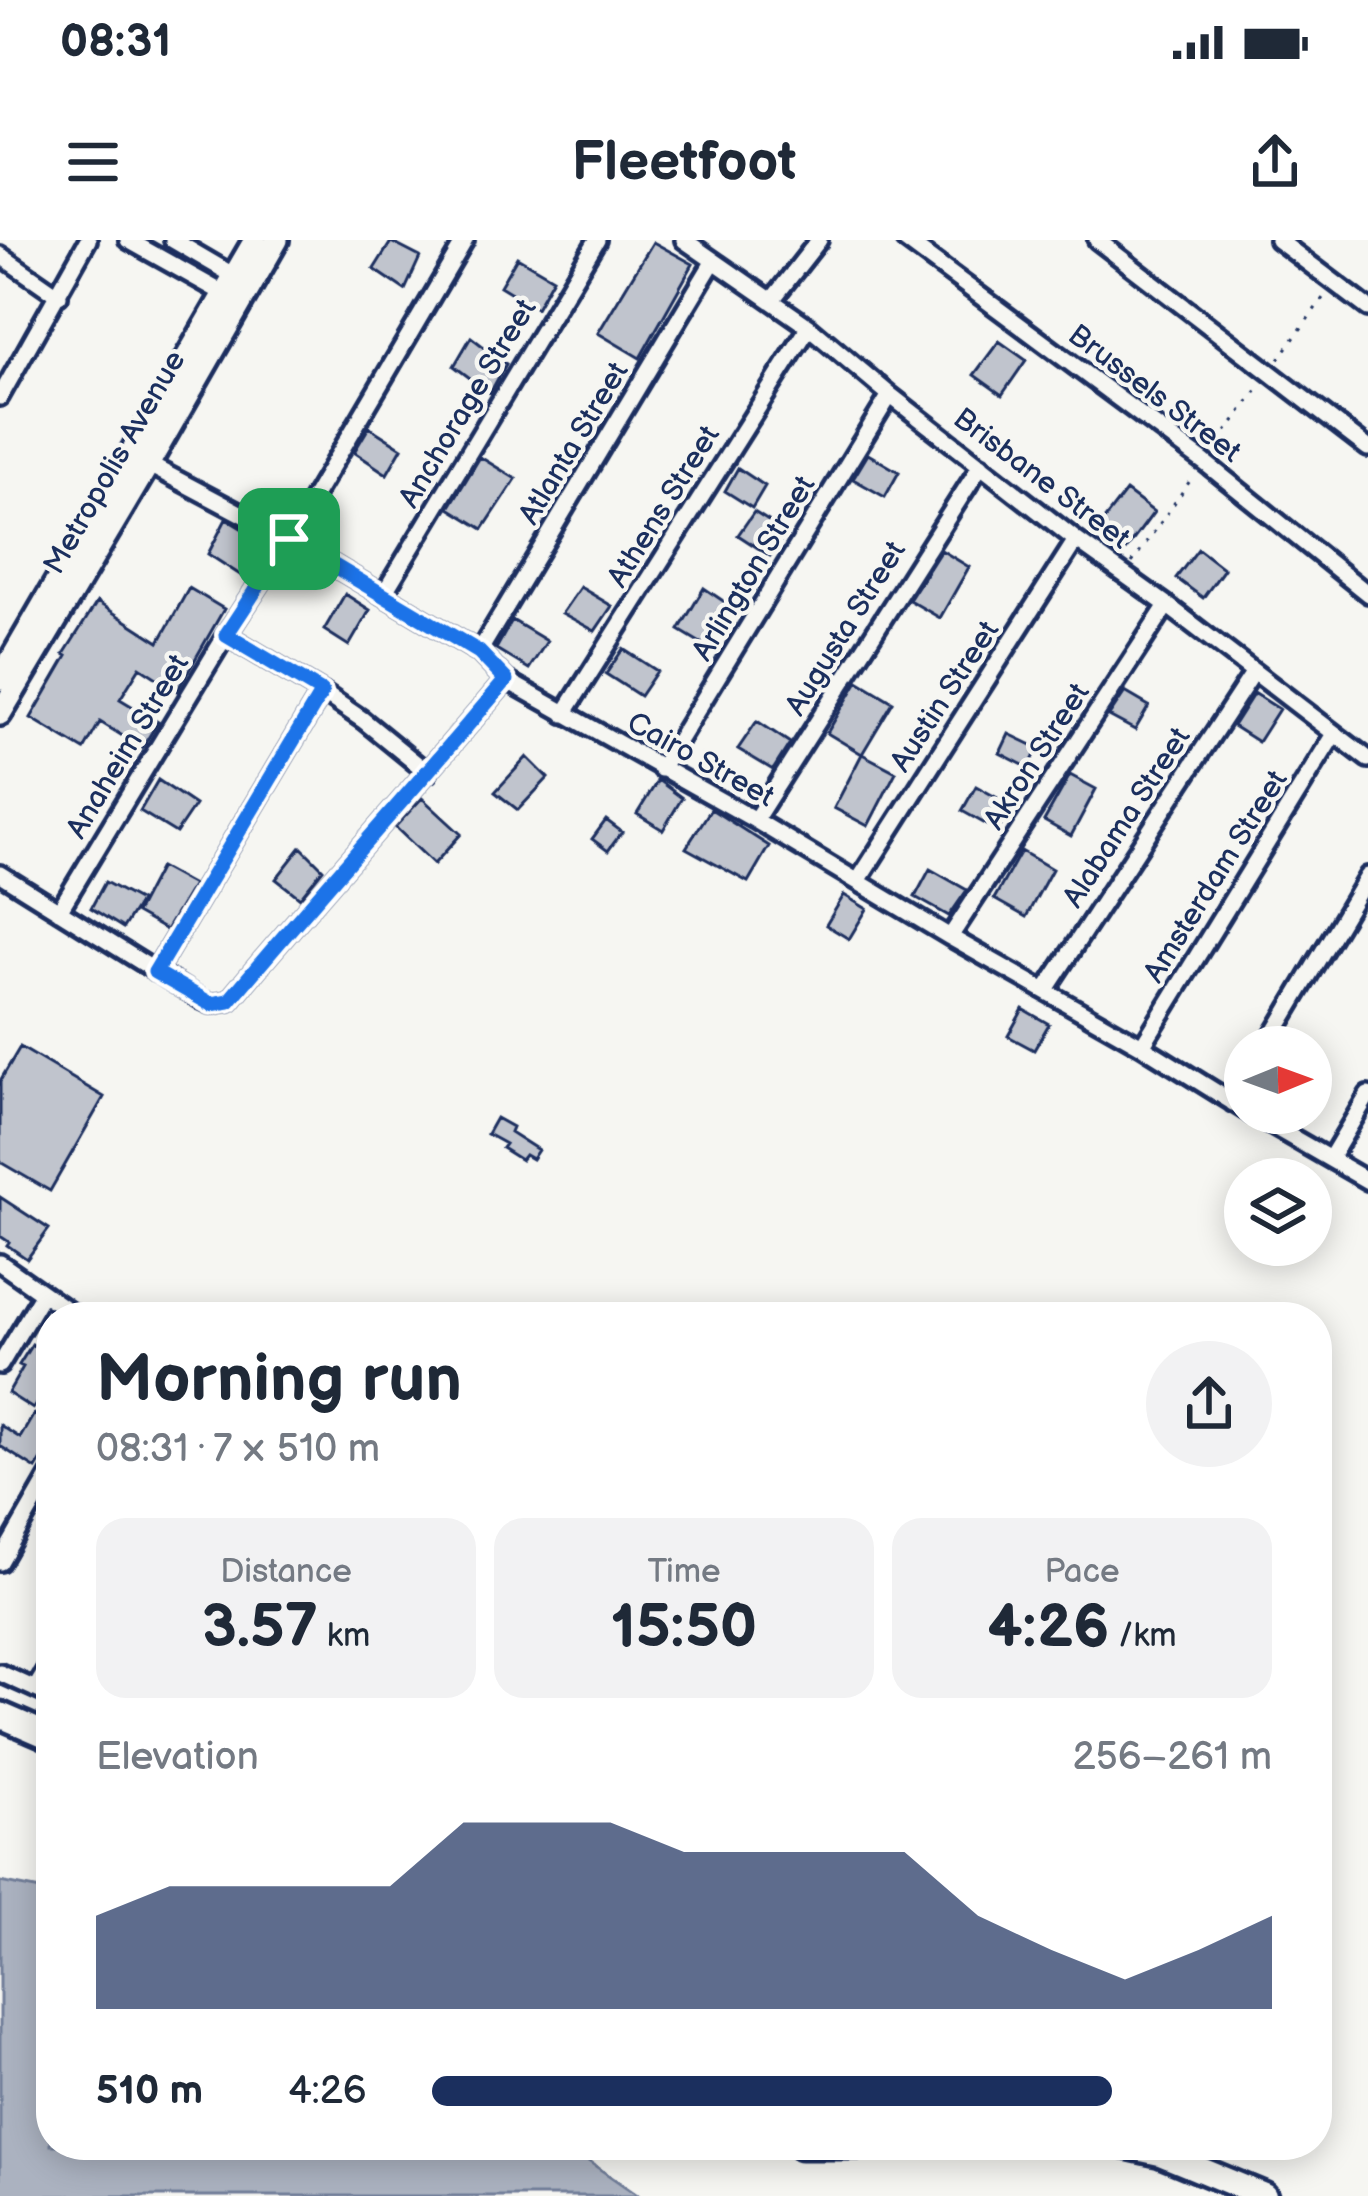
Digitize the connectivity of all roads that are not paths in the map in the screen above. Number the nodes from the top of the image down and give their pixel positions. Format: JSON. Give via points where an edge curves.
{"nodes":[{"id":1,"x":88,"y":240,"type":"edge"},
{"id":2,"x":128,"y":240,"type":"edge"},
{"id":3,"x":172,"y":240,"type":"edge"},
{"id":4,"x":255,"y":240,"type":"edge"},
{"id":5,"x":277,"y":240,"type":"edge"},
{"id":6,"x":466,"y":240,"type":"edge"},
{"id":7,"x":597,"y":240,"type":"edge"},
{"id":8,"x":684,"y":240,"type":"edge"},
{"id":9,"x":819,"y":240,"type":"edge"},
{"id":10,"x":905,"y":240,"type":"edge"},
{"id":11,"x":1097,"y":240,"type":"edge"},
{"id":12,"x":1278,"y":240,"type":"edge"},
{"id":13,"x":0,"y":255,"type":"edge"},
{"id":14,"x":713,"y":262,"type":"junction"},
{"id":15,"x":237,"y":289,"type":"junction"},
{"id":16,"x":59,"y":296,"type":"junction"},
{"id":17,"x":772,"y":299,"type":"junction"},
{"id":18,"x":1368,"y":308,"type":"edge"},
{"id":19,"x":809,"y":327,"type":"junction"},
{"id":20,"x":3,"y":386,"type":"edge"},
{"id":21,"x":890,"y":395,"type":"junction"},
{"id":22,"x":1368,"y":448,"type":"edge"},
{"id":23,"x":140,"y":460,"type":"junction"},
{"id":24,"x":980,"y":465,"type":"junction"},
{"id":25,"x":289,"y":539,"type":"junction"},
{"id":26,"x":1076,"y":540,"type":"junction"},
{"id":27,"x":1368,"y":594,"type":"edge"},
{"id":28,"x":383,"y":595,"type":"junction"},
{"id":29,"x":1167,"y":605,"type":"junction"},
{"id":30,"x":226,"y":635,"type":"junction"},
{"id":31,"x":479,"y":652,"type":"junction"},
{"id":32,"x":1253,"y":673,"type":"junction"},
{"id":33,"x":0,"y":679,"type":"edge"},
{"id":34,"x":506,"y":680,"type":"junction"},
{"id":35,"x":322,"y":692,"type":"junction"},
{"id":36,"x":0,"y":714,"type":"edge"},
{"id":37,"x":563,"y":714,"type":"junction"},
{"id":38,"x":1334,"y":734,"type":"junction"},
{"id":39,"x":1368,"y":759,"type":"edge"},
{"id":40,"x":661,"y":769,"type":"junction"},
{"id":41,"x":428,"y":772,"type":"junction"},
{"id":42,"x":755,"y":820,"type":"junction"},
{"id":43,"x":0,"y":874,"type":"edge"},
{"id":44,"x":1368,"y":876,"type":"edge"},
{"id":45,"x":858,"y":881,"type":"junction"},
{"id":46,"x":59,"y":911,"type":"junction"},
{"id":47,"x":950,"y":937,"type":"junction"},
{"id":48,"x":155,"y":972,"type":"junction"},
{"id":49,"x":1045,"y":991,"type":"junction"},
{"id":50,"x":1279,"y":1026,"type":"edge"},
{"id":51,"x":1142,"y":1046,"type":"junction"},
{"id":52,"x":1368,"y":1095,"type":"edge"},
{"id":53,"x":1224,"y":1097,"type":"edge"},
{"id":54,"x":1286,"y":1134,"type":"edge"},
{"id":55,"x":1327,"y":1158,"type":"edge"},
{"id":56,"x":1331,"y":1158,"type":"edge"},
{"id":57,"x":1332,"y":1161,"type":"edge"},
{"id":58,"x":1368,"y":1181,"type":"edge"},
{"id":59,"x":0,"y":1263,"type":"edge"},
{"id":60,"x":44,"y":1293,"type":"junction"},
{"id":61,"x":38,"y":1302,"type":"edge"},
{"id":62,"x":56,"y":1302,"type":"edge"},
{"id":63,"x":36,"y":1306,"type":"edge"},
{"id":64,"x":0,"y":1365,"type":"edge"},
{"id":65,"x":36,"y":1499,"type":"edge"},
{"id":66,"x":0,"y":1562,"type":"edge"},
{"id":67,"x":0,"y":1673,"type":"edge"},
{"id":68,"x":36,"y":1690,"type":"edge"},
{"id":69,"x":0,"y":1715,"type":"edge"},
{"id":70,"x":36,"y":1731,"type":"edge"},
{"id":71,"x":1177,"y":2160,"type":"edge"},
{"id":72,"x":1264,"y":2196,"type":"edge"}],
"edges":[{"from":1,"to":16,"type":"street"},
{"from":2,"to":15,"type":"street"},
{"from":3,"to":15,"type":"street"},
{"from":4,"to":15,"type":"main road","name":"Metropolis Avenue"},
{"from":5,"to":15,"type":"main road","name":"Metropolis Avenue"},
{"from":6,"to":25,"type":"street","name":"Anaheim Street"},
{"from":7,"to":28,"type":"street","name":"Anchorage Street"},
{"from":8,"to":14,"type":"street","name":"Brisbane Street"},
{"from":9,"to":17,"type":"street"},
{"from":10,"to":27,"type":"street","name":"Brussels Street"},
{"from":11,"to":22,"type":"street"},
{"from":12,"to":18,"type":"street"},
{"from":13,"to":16,"type":"street"},
{"from":14,"to":17,"type":"street","name":"Brisbane Street"},
{"from":14,"to":31,"type":"street","name":"Atlanta Street"},
{"from":15,"to":23,"type":"main road","name":"Metropolis Avenue"},
{"from":16,"to":20,"type":"street"},
{"from":17,"to":19,"type":"street","name":"Brisbane Street"},
{"from":19,"to":21,"type":"street","name":"Brisbane Street"},
{"from":19,"to":37,"type":"street","name":"Athens Street"},
{"from":21,"to":24,"type":"street","name":"Brisbane Street"},
{"from":21,"to":40,"type":"street","name":"Arlington Street"},
{"from":23,"to":25,"type":"street","name":"Cairo Street"},
{"from":23,"to":33,"type":"main road","name":"Metropolis Avenue"},
{"from":23,"to":36,"type":"main road","name":"Metropolis Avenue"},
{"from":24,"to":26,"type":"street","name":"Brisbane Street"},
{"from":24,"to":42,"type":"street","name":"Augusta Street"},
{"from":25,"to":28,"type":"street","name":"Cairo Street"},
{"from":25,"to":30,"type":"street","name":"Anaheim Street"},
{"from":26,"to":29,"type":"street","name":"Brisbane Street"},
{"from":26,"to":45,"type":"street","name":"Austin Street"},
{"from":28,"to":31,"type":"street","name":"Cairo Street"},
{"from":29,"to":32,"type":"street","name":"Brisbane Street"},
{"from":29,"to":47,"type":"street","name":"Akron Street"},
{"from":30,"to":35,"type":"street"},
{"from":30,"to":46,"type":"street","name":"Anaheim Street"},
{"from":31,"to":34,"type":"street","name":"Cairo Street"},
{"from":32,"to":38,"type":"street","name":"Brisbane Street"},
{"from":32,"to":49,"type":"street","name":"Alabama Street"},
{"from":34,"to":37,"type":"street","name":"Cairo Street"},
{"from":34,"to":41,"type":"street"},
{"from":35,"to":41,"type":"street"},
{"from":35,"to":48,"type":"street"},
{"from":37,"to":40,"type":"street","name":"Cairo Street"},
{"from":38,"to":39,"type":"street","name":"Brisbane Street"},
{"from":38,"to":51,"type":"street","name":"Amsterdam Street"},
{"from":40,"to":42,"type":"street","name":"Cairo Street"},
{"from":41,"to":48,"type":"street","via":[[229,1001],[211,1004]]},
{"from":42,"to":45,"type":"street","name":"Cairo Street"},
{"from":43,"to":46,"type":"street"},
{"from":44,"to":50,"type":"street"},
{"from":45,"to":47,"type":"street","name":"Cairo Street"},
{"from":46,"to":48,"type":"street"},
{"from":47,"to":49,"type":"street","name":"Cairo Street"},
{"from":49,"to":51,"type":"street","name":"Cairo Street"},
{"from":51,"to":53,"type":"street","name":"Cairo Street"},
{"from":52,"to":56,"type":"street"},
{"from":54,"to":55,"type":"street","name":"Cairo Street"},
{"from":57,"to":58,"type":"street","name":"Cairo Street"},
{"from":59,"to":60,"type":"street"},
{"from":60,"to":61,"type":"street"},
{"from":60,"to":62,"type":"street"},
{"from":63,"to":64,"type":"street"},
{"from":65,"to":66,"type":"street"},
{"from":67,"to":68,"type":"street"},
{"from":69,"to":70,"type":"main road"},
{"from":71,"to":72,"type":"main road"}]}
